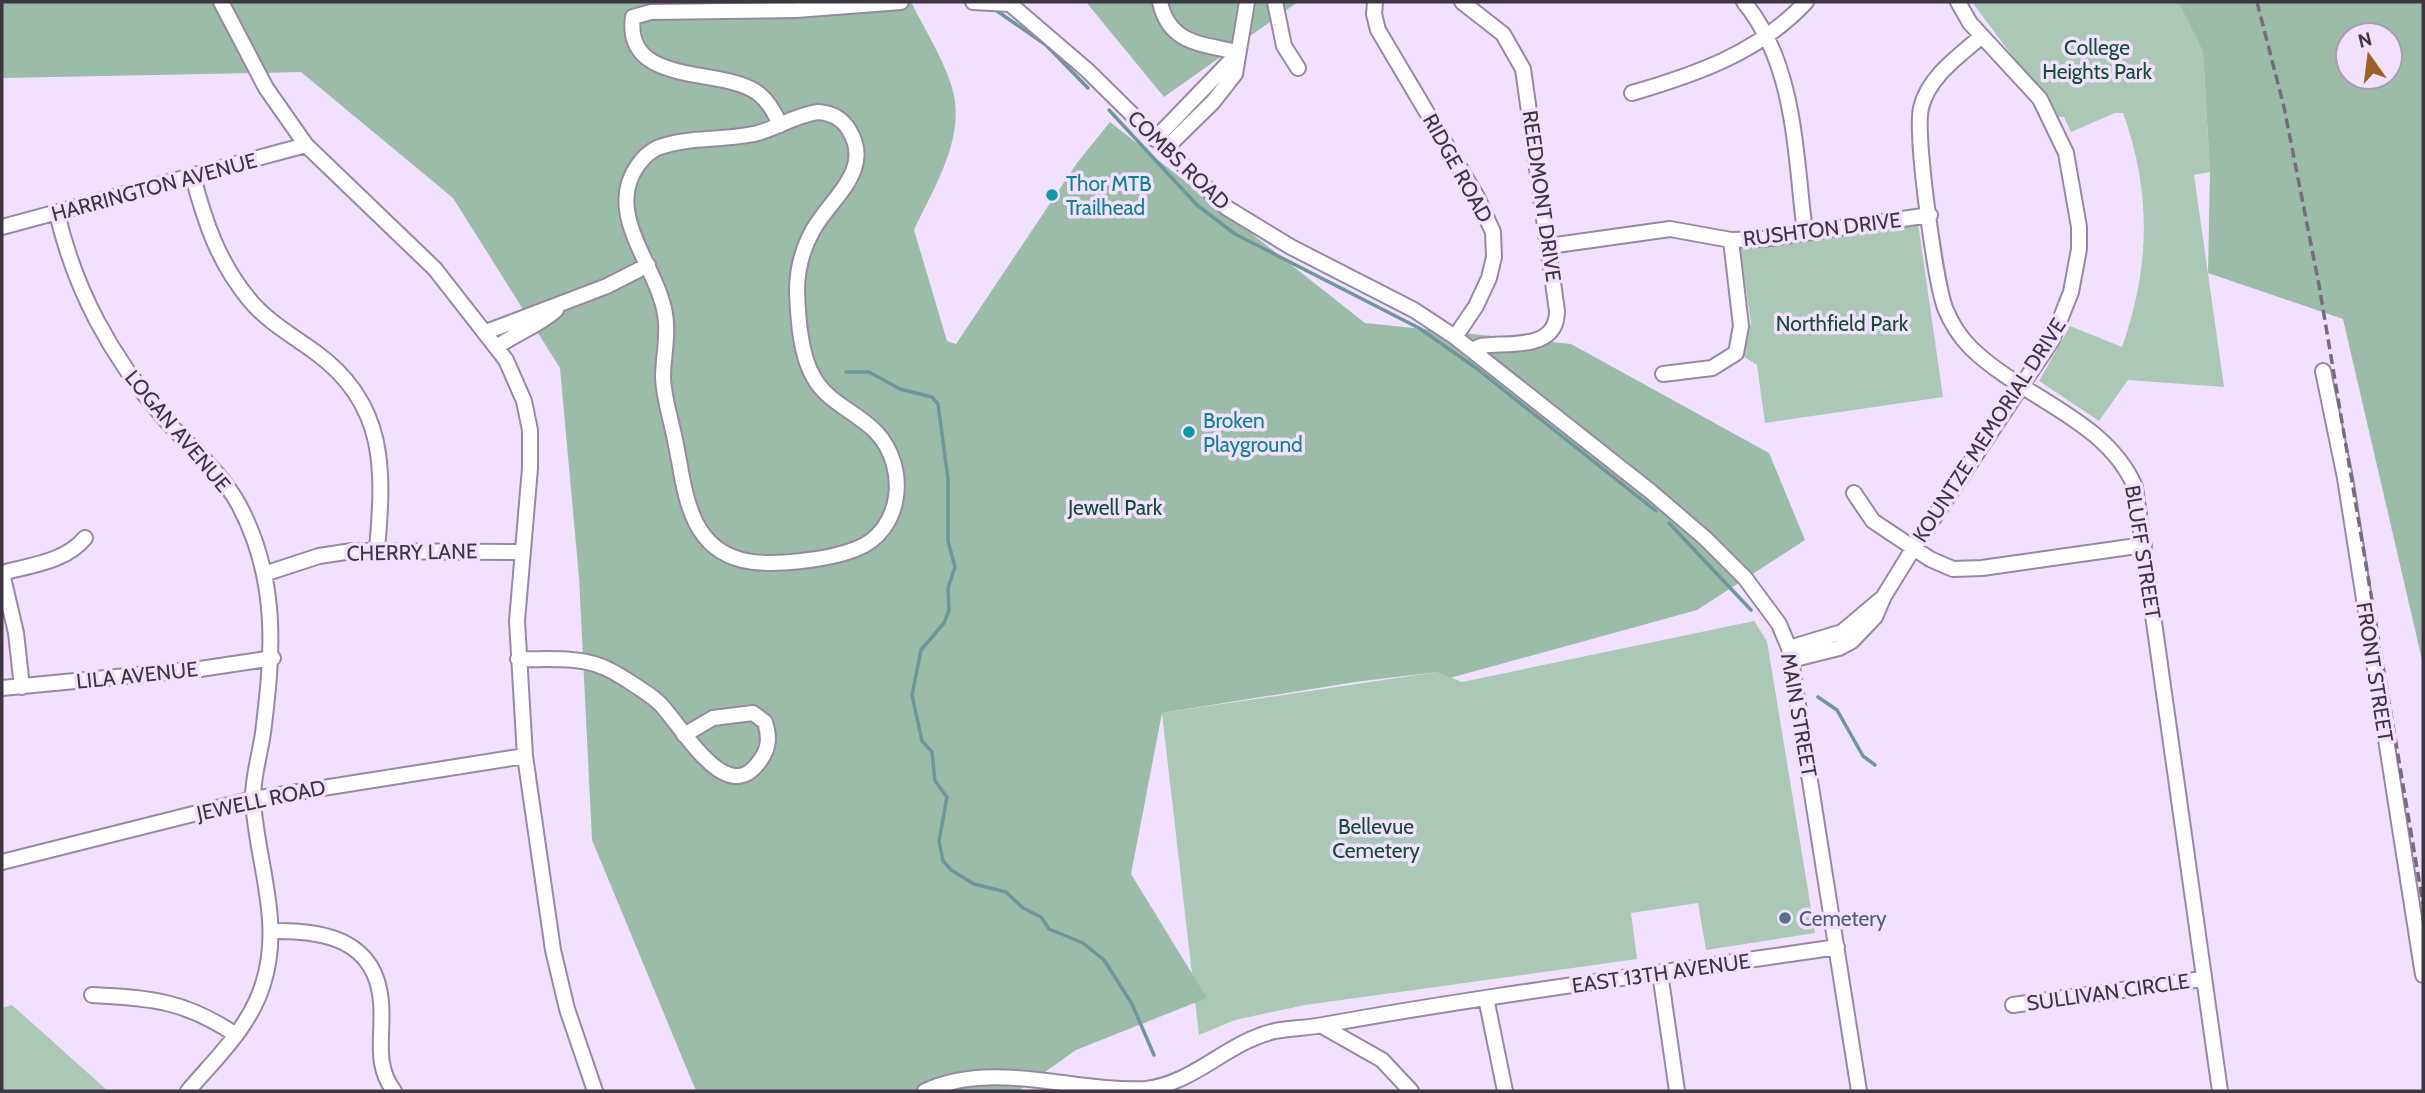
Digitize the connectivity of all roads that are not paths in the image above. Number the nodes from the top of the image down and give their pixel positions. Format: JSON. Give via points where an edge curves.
{"nodes":[{"id":1,"x":221,"y":2,"type":"edge"},
{"id":2,"x":901,"y":2,"type":"edge"},
{"id":3,"x":973,"y":2,"type":"edge"},
{"id":4,"x":1160,"y":2,"type":"edge"},
{"id":5,"x":1247,"y":2,"type":"edge"},
{"id":6,"x":1275,"y":2,"type":"edge"},
{"id":7,"x":1376,"y":2,"type":"edge"},
{"id":8,"x":1462,"y":2,"type":"edge"},
{"id":9,"x":1744,"y":2,"type":"edge"},
{"id":10,"x":1806,"y":2,"type":"edge"},
{"id":11,"x":1958,"y":2,"type":"edge"},
{"id":12,"x":1010,"y":3,"type":"edge"},
{"id":13,"x":1768,"y":36,"type":"junction"},
{"id":14,"x":1982,"y":36,"type":"junction"},
{"id":15,"x":1238,"y":51,"type":"junction"},
{"id":16,"x":1297,"y":68,"type":"dead end"},
{"id":17,"x":1632,"y":93,"type":"dead end"},
{"id":18,"x":780,"y":125,"type":"junction"},
{"id":19,"x":1160,"y":144,"type":"junction"},
{"id":20,"x":306,"y":145,"type":"junction"},
{"id":21,"x":193,"y":177,"type":"junction"},
{"id":22,"x":57,"y":213,"type":"junction"},
{"id":23,"x":1930,"y":215,"type":"junction"},
{"id":24,"x":2,"y":227,"type":"edge"},
{"id":25,"x":1805,"y":233,"type":"junction"},
{"id":26,"x":1731,"y":240,"type":"junction"},
{"id":27,"x":1549,"y":246,"type":"junction"},
{"id":28,"x":649,"y":265,"type":"junction"},
{"id":29,"x":565,"y":302,"type":"junction"},
{"id":30,"x":486,"y":332,"type":"junction"},
{"id":31,"x":1455,"y":337,"type":"junction"},
{"id":32,"x":497,"y":347,"type":"junction"},
{"id":33,"x":1472,"y":350,"type":"junction"},
{"id":34,"x":2323,"y":371,"type":"dead end"},
{"id":35,"x":1663,"y":374,"type":"dead end"},
{"id":36,"x":2022,"y":386,"type":"junction"},
{"id":37,"x":1854,"y":493,"type":"dead end"},
{"id":38,"x":85,"y":538,"type":"dead end"},
{"id":39,"x":2144,"y":545,"type":"junction"},
{"id":40,"x":1913,"y":549,"type":"junction"},
{"id":41,"x":377,"y":550,"type":"junction"},
{"id":42,"x":521,"y":552,"type":"junction"},
{"id":43,"x":2,"y":573,"type":"edge"},
{"id":44,"x":264,"y":574,"type":"junction"},
{"id":45,"x":1790,"y":654,"type":"junction"},
{"id":46,"x":273,"y":657,"type":"junction"},
{"id":47,"x":518,"y":659,"type":"junction"},
{"id":48,"x":22,"y":687,"type":"junction"},
{"id":49,"x":2,"y":688,"type":"edge"},
{"id":50,"x":684,"y":735,"type":"junction"},
{"id":51,"x":525,"y":756,"type":"junction"},
{"id":52,"x":253,"y":799,"type":"junction"},
{"id":53,"x":2,"y":862,"type":"edge"},
{"id":54,"x":272,"y":931,"type":"junction"},
{"id":55,"x":1837,"y":947,"type":"junction"},
{"id":56,"x":1660,"y":974,"type":"junction"},
{"id":57,"x":2423,"y":975,"type":"edge"},
{"id":58,"x":2202,"y":979,"type":"junction"},
{"id":59,"x":92,"y":995,"type":"dead end"},
{"id":60,"x":1486,"y":998,"type":"junction"},
{"id":61,"x":2014,"y":1005,"type":"dead end"},
{"id":62,"x":1322,"y":1026,"type":"junction"},
{"id":63,"x":236,"y":1035,"type":"junction"},
{"id":64,"x":189,"y":1091,"type":"edge"},
{"id":65,"x":394,"y":1091,"type":"edge"},
{"id":66,"x":595,"y":1091,"type":"edge"},
{"id":67,"x":925,"y":1091,"type":"edge"},
{"id":68,"x":1410,"y":1091,"type":"edge"},
{"id":69,"x":1506,"y":1091,"type":"edge"},
{"id":70,"x":1677,"y":1091,"type":"edge"},
{"id":71,"x":1859,"y":1091,"type":"edge"},
{"id":72,"x":2220,"y":1091,"type":"edge"}],
"edges":[{"from":1,"to":20,"type":"street","via":[[266,88]]},
{"from":2,"to":18,"type":"street","via":[[796,10],[651,12],[633,17],[636,40],[656,64],[752,89],[767,102]]},
{"from":3,"to":12,"type":"street","name":"COMBS ROAD"},
{"from":4,"to":15,"type":"street","via":[[1165,22],[1180,37]]},
{"from":5,"to":15,"type":"street"},
{"from":6,"to":16,"type":"street","via":[[1284,46]]},
{"from":7,"to":31,"type":"street","name":"RIDGE ROAD","via":[[1378,30],[1493,232],[1489,278]]},
{"from":8,"to":27,"type":"street","name":"REEDMONT DRIVE","via":[[1495,25],[1518,55]]},
{"from":9,"to":13,"type":"street"},
{"from":10,"to":13,"type":"street"},
{"from":11,"to":14,"type":"street","name":"KOUNTZE MEMORIAL DRIVE"},
{"from":12,"to":19,"type":"street","name":"COMBS ROAD","via":[[1077,61]]},
{"from":13,"to":17,"type":"street","via":[[1713,67]]},
{"from":13,"to":25,"type":"street","via":[[1787,95]]},
{"from":14,"to":23,"type":"street","name":"BLUFF STREET","via":[[1940,74],[1921,108],[1921,150]]},
{"from":14,"to":36,"type":"street","name":"KOUNTZE MEMORIAL DRIVE","via":[[2021,75],[2047,112],[2066,153],[2077,199],[2079,249],[2071,292],[2052,340]]},
{"from":15,"to":19,"type":"street","via":[[1227,86]]},
{"from":18,"to":28,"type":"street","via":[[748,135],[667,146],[643,159],[627,186],[625,206]]},
{"from":18,"to":28,"type":"street","via":[[809,113],[826,112],[848,127],[857,151],[853,175],[807,241],[797,290],[806,362],[814,379],[877,433],[889,453],[896,507],[880,535],[848,552],[765,562],[732,556],[702,534],[688,505],[666,405],[667,326]]},
{"from":19,"to":31,"type":"street","name":"COMBS ROAD","via":[[1213,196],[1247,221],[1414,310]]},
{"from":20,"to":21,"type":"street","name":"HARRINGTON AVENUE"},
{"from":20,"to":30,"type":"street","via":[[416,249]]},
{"from":21,"to":22,"type":"street","name":"HARRINGTON AVENUE"},
{"from":21,"to":41,"type":"street","via":[[212,241],[249,300],[345,379],[368,416],[382,471]]},
{"from":22,"to":24,"type":"street","name":"HARRINGTON AVENUE"},
{"from":22,"to":44,"type":"street","name":"LOGAN AVENUE","via":[[76,280],[106,341],[164,418],[230,489]]},
{"from":23,"to":25,"type":"street","name":"RUSHTON DRIVE"},
{"from":23,"to":36,"type":"street","name":"BLUFF STREET","via":[[1942,295],[1952,323],[1970,347]]},
{"from":25,"to":26,"type":"street","name":"RUSHTON DRIVE"},
{"from":26,"to":27,"type":"street","name":"RUSHTON DRIVE","via":[[1670,229]]},
{"from":26,"to":35,"type":"street","via":[[1741,326],[1736,353],[1712,368]]},
{"from":27,"to":33,"type":"street","name":"REEDMONT DRIVE","via":[[1557,311],[1554,330],[1537,341]]},
{"from":28,"to":29,"type":"street"},
{"from":29,"to":30,"type":"street"},
{"from":29,"to":32,"type":"street","via":[[541,323]]},
{"from":30,"to":32,"type":"street"},
{"from":31,"to":33,"type":"street","name":"COMBS ROAD"},
{"from":32,"to":42,"type":"street","via":[[519,386],[530,430]]},
{"from":33,"to":45,"type":"street","name":"MAIN STREET","via":[[1706,539],[1760,597],[1779,624]]},
{"from":34,"to":57,"type":"street","name":"FRONT STREET","via":[[2347,492]]},
{"from":36,"to":39,"type":"street","name":"BLUFF STREET","via":[[2121,460],[2135,487]]},
{"from":36,"to":40,"type":"street","name":"KOUNTZE MEMORIAL DRIVE"},
{"from":37,"to":40,"type":"street","via":[[1873,521]]},
{"from":38,"to":43,"type":"street","via":[[58,558]]},
{"from":39,"to":40,"type":"street","via":[[1967,569],[1942,565]]},
{"from":39,"to":58,"type":"street","name":"BLUFF STREET"},
{"from":40,"to":45,"type":"street","name":"KOUNTZE MEMORIAL DRIVE","via":[[1875,617],[1852,641],[1839,648]]},
{"from":41,"to":42,"type":"street","name":"CHERRY LANE"},
{"from":41,"to":44,"type":"street","name":"CHERRY LANE","via":[[319,556]]},
{"from":42,"to":47,"type":"street"},
{"from":43,"to":48,"type":"street"},
{"from":44,"to":46,"type":"street","name":"LOGAN AVENUE"},
{"from":45,"to":55,"type":"street","name":"MAIN STREET"},
{"from":46,"to":48,"type":"street","name":"LILA AVENUE"},
{"from":46,"to":52,"type":"street","name":"LOGAN AVENUE"},
{"from":47,"to":50,"type":"street","via":[[604,667],[657,700]]},
{"from":47,"to":51,"type":"street"},
{"from":48,"to":49,"type":"street","name":"LILA AVENUE"},
{"from":50,"to":50,"type":"street","via":[[702,756],[725,772],[741,776],[755,768],[769,740],[765,722],[753,713],[713,718]]},
{"from":51,"to":52,"type":"street","name":"JEWELL ROAD"},
{"from":51,"to":66,"type":"street","via":[[553,950]]},
{"from":52,"to":53,"type":"street","name":"JEWELL ROAD"},
{"from":52,"to":54,"type":"street","name":"LOGAN AVENUE"},
{"from":54,"to":63,"type":"street","name":"LOGAN AVENUE","via":[[263,986],[247,1023]]},
{"from":54,"to":65,"type":"street","via":[[321,933],[340,939],[369,965],[381,1001],[383,1072]]},
{"from":55,"to":56,"type":"street","name":"EAST 13TH AVENUE"},
{"from":55,"to":71,"type":"street","name":"MAIN STREET"},
{"from":56,"to":60,"type":"street","name":"EAST 13TH AVENUE"},
{"from":56,"to":70,"type":"street"},
{"from":58,"to":61,"type":"street","name":"SULLIVAN CIRCLE"},
{"from":58,"to":72,"type":"street","name":"BLUFF STREET"},
{"from":59,"to":63,"type":"street","via":[[189,1007]]},
{"from":60,"to":62,"type":"street","name":"EAST 13TH AVENUE","via":[[1377,1013]]},
{"from":60,"to":69,"type":"street"},
{"from":62,"to":67,"type":"street","name":"EAST 13TH AVENUE","via":[[1259,1036],[1230,1047],[1174,1082],[1145,1089],[981,1079]]},
{"from":62,"to":68,"type":"street","via":[[1382,1060]]},
{"from":63,"to":64,"type":"street","name":"LOGAN AVENUE"}]}
